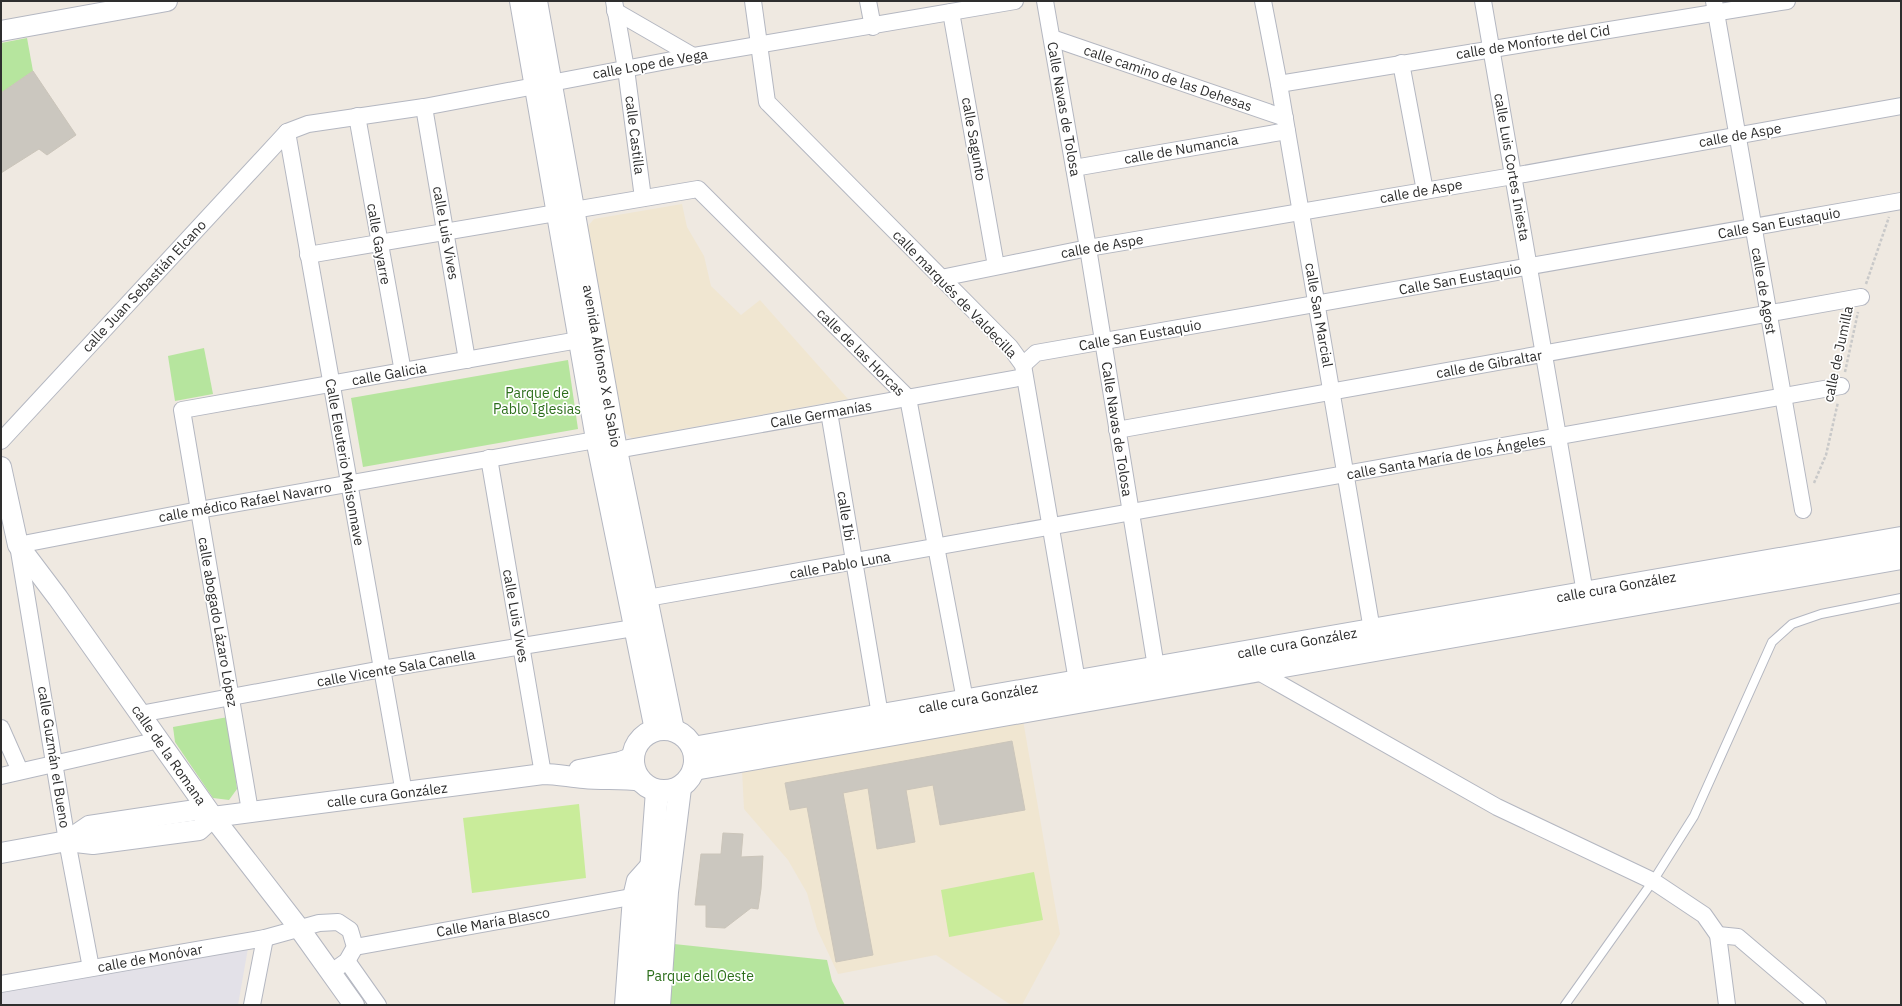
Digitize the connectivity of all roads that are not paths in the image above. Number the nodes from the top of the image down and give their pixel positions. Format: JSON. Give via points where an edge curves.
{"nodes":[{"id":1,"x":167,"y":1,"type":"edge"},
{"id":2,"x":520,"y":1,"type":"edge"},
{"id":3,"x":537,"y":1,"type":"edge"},
{"id":4,"x":753,"y":1,"type":"edge"},
{"id":5,"x":868,"y":1,"type":"edge"},
{"id":6,"x":1015,"y":1,"type":"edge"},
{"id":7,"x":1045,"y":1,"type":"edge"},
{"id":8,"x":1263,"y":1,"type":"edge"},
{"id":9,"x":1483,"y":1,"type":"edge"},
{"id":10,"x":1786,"y":1,"type":"edge"},
{"id":11,"x":615,"y":6,"type":"edge"},
{"id":12,"x":1715,"y":7,"type":"edge"},
{"id":13,"x":951,"y":12,"type":"junction"},
{"id":14,"x":873,"y":27,"type":"junction"},
{"id":15,"x":1,"y":31,"type":"edge"},
{"id":16,"x":1052,"y":38,"type":"junction"},
{"id":17,"x":758,"y":46,"type":"junction"},
{"id":18,"x":1491,"y":48,"type":"junction"},
{"id":19,"x":693,"y":56,"type":"junction"},
{"id":20,"x":1401,"y":64,"type":"junction"},
{"id":21,"x":626,"y":69,"type":"junction"},
{"id":22,"x":542,"y":84,"type":"junction"},
{"id":23,"x":1279,"y":84,"type":"junction"},
{"id":24,"x":1901,"y":106,"type":"edge"},
{"id":25,"x":424,"y":107,"type":"junction"},
{"id":26,"x":357,"y":116,"type":"junction"},
{"id":27,"x":1286,"y":124,"type":"junction"},
{"id":28,"x":286,"y":132,"type":"junction"},
{"id":29,"x":1736,"y":136,"type":"junction"},
{"id":30,"x":1074,"y":168,"type":"junction"},
{"id":31,"x":1513,"y":176,"type":"junction"},
{"id":32,"x":1425,"y":191,"type":"junction"},
{"id":33,"x":643,"y":198,"type":"junction"},
{"id":34,"x":1898,"y":202,"type":"edge"},
{"id":35,"x":565,"y":212,"type":"junction"},
{"id":36,"x":1301,"y":212,"type":"junction"},
{"id":37,"x":1753,"y":227,"type":"junction"},
{"id":38,"x":447,"y":232,"type":"junction"},
{"id":39,"x":379,"y":242,"type":"junction"},
{"id":40,"x":1088,"y":248,"type":"junction"},
{"id":41,"x":308,"y":255,"type":"junction"},
{"id":42,"x":996,"y":266,"type":"junction"},
{"id":43,"x":1529,"y":267,"type":"junction"},
{"id":44,"x":941,"y":278,"type":"junction"},
{"id":45,"x":1861,"y":298,"type":"road end"},
{"id":46,"x":1317,"y":304,"type":"junction"},
{"id":47,"x":1768,"y":314,"type":"junction"},
{"id":48,"x":587,"y":339,"type":"junction"},
{"id":49,"x":1103,"y":341,"type":"junction"},
{"id":50,"x":1544,"y":354,"type":"junction"},
{"id":51,"x":467,"y":360,"type":"junction"},
{"id":52,"x":1024,"y":371,"type":"junction"},
{"id":53,"x":402,"y":372,"type":"junction"},
{"id":54,"x":331,"y":384,"type":"junction"},
{"id":55,"x":1841,"y":386,"type":"road end"},
{"id":56,"x":1332,"y":391,"type":"junction"},
{"id":57,"x":1783,"y":397,"type":"junction"},
{"id":58,"x":908,"y":398,"type":"junction"},
{"id":59,"x":182,"y":410,"type":"joint"},
{"id":60,"x":829,"y":412,"type":"junction"},
{"id":61,"x":1117,"y":430,"type":"junction"},
{"id":62,"x":1558,"y":437,"type":"junction"},
{"id":63,"x":1,"y":441,"type":"edge"},
{"id":64,"x":609,"y":442,"type":"junction"},
{"id":65,"x":489,"y":458,"type":"junction"},
{"id":66,"x":1,"y":467,"type":"edge"},
{"id":67,"x":1346,"y":475,"type":"junction"},
{"id":68,"x":349,"y":483,"type":"junction"},
{"id":69,"x":3,"y":496,"type":"edge"},
{"id":70,"x":199,"y":510,"type":"junction"},
{"id":71,"x":1803,"y":510,"type":"road end"},
{"id":72,"x":1131,"y":513,"type":"junction"},
{"id":73,"x":1051,"y":528,"type":"junction"},
{"id":74,"x":1901,"y":538,"type":"edge"},
{"id":75,"x":18,"y":545,"type":"junction"},
{"id":76,"x":937,"y":548,"type":"junction"},
{"id":77,"x":1901,"y":558,"type":"edge"},
{"id":78,"x":853,"y":562,"type":"junction"},
{"id":79,"x":1585,"y":593,"type":"junction"},
{"id":80,"x":1901,"y":598,"type":"edge"},
{"id":81,"x":638,"y":600,"type":"junction"},
{"id":82,"x":643,"y":626,"type":"junction"},
{"id":83,"x":1372,"y":630,"type":"junction"},
{"id":84,"x":522,"y":646,"type":"junction"},
{"id":85,"x":1156,"y":667,"type":"junction"},
{"id":86,"x":382,"y":669,"type":"junction"},
{"id":87,"x":1257,"y":671,"type":"junction"},
{"id":88,"x":1077,"y":681,"type":"junction"},
{"id":89,"x":231,"y":697,"type":"junction"},
{"id":90,"x":965,"y":700,"type":"junction"},
{"id":91,"x":140,"y":714,"type":"junction"},
{"id":92,"x":880,"y":715,"type":"junction"},
{"id":93,"x":1,"y":728,"type":"edge"},
{"id":94,"x":664,"y":730,"type":"junction"},
{"id":95,"x":159,"y":740,"type":"junction"},
{"id":96,"x":634,"y":757,"type":"junction"},
{"id":97,"x":694,"y":758,"type":"junction"},
{"id":98,"x":56,"y":763,"type":"junction"},
{"id":99,"x":20,"y":772,"type":"junction"},
{"id":100,"x":552,"y":774,"type":"junction"},
{"id":101,"x":1,"y":776,"type":"edge"},
{"id":102,"x":649,"y":786,"type":"junction"},
{"id":103,"x":680,"y":788,"type":"junction"},
{"id":104,"x":404,"y":793,"type":"junction"},
{"id":105,"x":250,"y":811,"type":"junction"},
{"id":106,"x":213,"y":817,"type":"junction"},
{"id":107,"x":67,"y":841,"type":"junction"},
{"id":108,"x":1,"y":853,"type":"edge"},
{"id":109,"x":652,"y":862,"type":"junction"},
{"id":110,"x":1653,"y":881,"type":"junction"},
{"id":111,"x":630,"y":897,"type":"junction"},
{"id":112,"x":299,"y":928,"type":"junction"},
{"id":113,"x":1718,"y":935,"type":"junction"},
{"id":114,"x":265,"y":938,"type":"junction"},
{"id":115,"x":355,"y":947,"type":"junction"},
{"id":116,"x":347,"y":961,"type":"junction"},
{"id":117,"x":91,"y":968,"type":"junction"},
{"id":118,"x":330,"y":973,"type":"junction"},
{"id":119,"x":1,"y":984,"type":"edge"},
{"id":120,"x":252,"y":1005,"type":"edge"},
{"id":121,"x":354,"y":1005,"type":"edge"},
{"id":122,"x":378,"y":1005,"type":"edge"},
{"id":123,"x":623,"y":1005,"type":"edge"},
{"id":124,"x":641,"y":1005,"type":"edge"},
{"id":125,"x":658,"y":1005,"type":"edge"},
{"id":126,"x":1566,"y":1005,"type":"edge"},
{"id":127,"x":1727,"y":1005,"type":"edge"},
{"id":128,"x":1818,"y":1005,"type":"edge"}],
"edges":[{"from":1,"to":15,"type":"street"},
{"from":2,"to":22,"type":"street","name":"avenida Alfonso X el Sabio"},
{"from":3,"to":22,"type":"street","name":"avenida Alfonso X el Sabio"},
{"from":4,"to":17,"type":"street","name":"calle marqués de Valdecilla"},
{"from":5,"to":14,"type":"street"},
{"from":6,"to":13,"type":"street","name":"calle Lope de Vega"},
{"from":7,"to":16,"type":"street","name":"Calle Navas de Tolosa"},
{"from":8,"to":23,"type":"street","name":"calle San Marcial"},
{"from":9,"to":18,"type":"street","name":"calle Luis Cortes Iniesta"},
{"from":10,"to":12,"type":"street","name":"calle de Monforte del Cid"},
{"from":11,"to":19,"type":"street"},
{"from":11,"to":21,"type":"street","name":"calle Castilla"},
{"from":12,"to":18,"type":"street","name":"calle de Monforte del Cid"},
{"from":12,"to":29,"type":"street","name":"calle de Agost"},
{"from":13,"to":14,"type":"street","name":"calle Lope de Vega"},
{"from":13,"to":42,"type":"street","name":"calle Sagunto"},
{"from":14,"to":17,"type":"street","name":"calle Lope de Vega"},
{"from":16,"to":27,"type":"street","name":"calle camino de las Dehesas"},
{"from":16,"to":30,"type":"street","name":"Calle Navas de Tolosa"},
{"from":17,"to":19,"type":"street","name":"calle Lope de Vega"},
{"from":17,"to":44,"type":"street","name":"calle marqués de Valdecilla","via":[[767,102]]},
{"from":18,"to":20,"type":"street","name":"calle de Monforte del Cid"},
{"from":18,"to":31,"type":"street","name":"calle Luis Cortes Iniesta"},
{"from":19,"to":21,"type":"street","name":"calle Lope de Vega"},
{"from":20,"to":23,"type":"street","name":"calle de Monforte del Cid"},
{"from":20,"to":32,"type":"street"},
{"from":21,"to":22,"type":"street","name":"calle Lope de Vega"},
{"from":21,"to":33,"type":"street","name":"calle Castilla"},
{"from":22,"to":25,"type":"street","name":"calle Lope de Vega"},
{"from":22,"to":35,"type":"street","name":"avenida Alfonso X el Sabio"},
{"from":23,"to":27,"type":"street","name":"calle San Marcial"},
{"from":24,"to":29,"type":"street","name":"calle de Aspe"},
{"from":25,"to":26,"type":"street","name":"calle Lope de Vega"},
{"from":25,"to":38,"type":"street","name":"calle Luis Vives"},
{"from":26,"to":28,"type":"street","name":"calle Lope de Vega","via":[[308,124]]},
{"from":26,"to":39,"type":"street","name":"calle Gayarre"},
{"from":27,"to":30,"type":"street","name":"calle de Numancia"},
{"from":27,"to":36,"type":"street","name":"calle San Marcial"},
{"from":28,"to":41,"type":"street","name":"Calle Eleuterio Maisonnave"},
{"from":28,"to":63,"type":"street","name":"calle Juan Sebastián Elcano"},
{"from":29,"to":31,"type":"street","name":"calle de Aspe"},
{"from":29,"to":37,"type":"street","name":"calle de Agost"},
{"from":30,"to":40,"type":"street","name":"Calle Navas de Tolosa"},
{"from":31,"to":32,"type":"street","name":"calle de Aspe"},
{"from":31,"to":43,"type":"street","name":"calle Luis Cortes Iniesta"},
{"from":32,"to":36,"type":"street","name":"calle de Aspe"},
{"from":33,"to":35,"type":"street","name":"calle de las Horcas"},
{"from":33,"to":58,"type":"street","name":"calle de las Horcas","via":[[698,189]]},
{"from":34,"to":37,"type":"street","name":"Calle San Eustaquio"},
{"from":35,"to":38,"type":"street","name":"calle de las Horcas"},
{"from":35,"to":48,"type":"street","name":"avenida Alfonso X el Sabio"},
{"from":36,"to":40,"type":"street","name":"calle de Aspe"},
{"from":36,"to":46,"type":"street","name":"calle San Marcial"},
{"from":37,"to":43,"type":"street","name":"Calle San Eustaquio"},
{"from":37,"to":47,"type":"street","name":"calle de Agost"},
{"from":38,"to":39,"type":"street","name":"calle de las Horcas"},
{"from":38,"to":51,"type":"street","name":"calle Luis Vives"},
{"from":39,"to":41,"type":"street","name":"calle de las Horcas"},
{"from":39,"to":53,"type":"street","name":"calle Gayarre"},
{"from":40,"to":42,"type":"street","name":"calle de Aspe"},
{"from":40,"to":49,"type":"street","name":"Calle Navas de Tolosa"},
{"from":41,"to":54,"type":"street","name":"Calle Eleuterio Maisonnave"},
{"from":42,"to":44,"type":"street","name":"calle de Aspe"},
{"from":43,"to":46,"type":"street","name":"Calle San Eustaquio"},
{"from":43,"to":50,"type":"street","name":"calle Luis Cortes Iniesta"},
{"from":44,"to":52,"type":"street","name":"calle marqués de Valdecilla","via":[[1010,347]]},
{"from":45,"to":47,"type":"street","name":"calle de Gibraltar"},
{"from":46,"to":49,"type":"street","name":"Calle San Eustaquio"},
{"from":46,"to":56,"type":"street","name":"calle San Marcial"},
{"from":47,"to":50,"type":"street","name":"calle de Gibraltar"},
{"from":47,"to":57,"type":"street","name":"calle de Agost"},
{"from":48,"to":51,"type":"street","name":"calle Galicia"},
{"from":48,"to":64,"type":"street","name":"avenida Alfonso X el Sabio"},
{"from":49,"to":52,"type":"street","name":"Calle San Eustaquio","via":[[1036,353]]},
{"from":49,"to":61,"type":"street","name":"Calle Navas de Tolosa"},
{"from":50,"to":56,"type":"street","name":"calle de Gibraltar"},
{"from":50,"to":62,"type":"street","name":"calle Luis Cortes Iniesta"},
{"from":51,"to":53,"type":"street","name":"calle Galicia"},
{"from":52,"to":58,"type":"street","name":"Calle Germanías"},
{"from":52,"to":73,"type":"street","name":"calle marqués de Valdecilla"},
{"from":53,"to":54,"type":"street","name":"calle Galicia"},
{"from":54,"to":59,"type":"street","name":"calle Galicia"},
{"from":54,"to":68,"type":"street","name":"Calle Eleuterio Maisonnave"},
{"from":55,"to":57,"type":"street","name":"calle Santa María de los Ángeles"},
{"from":56,"to":61,"type":"street","name":"calle de Gibraltar"},
{"from":56,"to":67,"type":"street","name":"calle San Marcial"},
{"from":57,"to":62,"type":"street","name":"calle Santa María de los Ángeles"},
{"from":57,"to":71,"type":"street","name":"calle de Agost"},
{"from":58,"to":60,"type":"street","name":"Calle Germanías"},
{"from":58,"to":76,"type":"street","name":"calle de las Horcas"},
{"from":59,"to":70,"type":"street","name":"calle abogado Lázaro López"},
{"from":60,"to":64,"type":"street","name":"Calle Germanías"},
{"from":60,"to":78,"type":"street","name":"calle Ibi"},
{"from":61,"to":72,"type":"street","name":"Calle Navas de Tolosa"},
{"from":62,"to":67,"type":"street","name":"calle Santa María de los Ángeles"},
{"from":62,"to":79,"type":"street","name":"calle Luis Cortes Iniesta"},
{"from":64,"to":65,"type":"street","name":"calle médico Rafael Navarro"},
{"from":64,"to":81,"type":"street","name":"avenida Alfonso X el Sabio"},
{"from":65,"to":68,"type":"street","name":"calle médico Rafael Navarro"},
{"from":65,"to":84,"type":"street","name":"calle Luis Vives"},
{"from":66,"to":69,"type":"street","name":"calle de la Romana"},
{"from":67,"to":72,"type":"street","name":"calle Santa María de los Ángeles"},
{"from":67,"to":83,"type":"street","name":"calle San Marcial"},
{"from":68,"to":70,"type":"street","name":"calle médico Rafael Navarro"},
{"from":68,"to":86,"type":"street","name":"Calle Eleuterio Maisonnave"},
{"from":69,"to":75,"type":"street","name":"calle de la Romana"},
{"from":70,"to":75,"type":"street","name":"calle médico Rafael Navarro"},
{"from":70,"to":89,"type":"street","name":"calle abogado Lázaro López"},
{"from":72,"to":73,"type":"street","name":"calle Santa María de los Ángeles"},
{"from":72,"to":85,"type":"street","name":"Calle Navas de Tolosa"},
{"from":73,"to":76,"type":"street","name":"calle Pablo Luna"},
{"from":73,"to":88,"type":"street","name":"calle marqués de Valdecilla"},
{"from":74,"to":79,"type":"main road","name":"calle cura González"},
{"from":75,"to":91,"type":"street","name":"calle de la Romana"},
{"from":75,"to":98,"type":"street","name":"calle Guzmán el Bueno"},
{"from":76,"to":78,"type":"street","name":"calle Pablo Luna"},
{"from":76,"to":90,"type":"street","name":"calle de las Horcas"},
{"from":77,"to":87,"type":"main road","name":"calle cura González"},
{"from":78,"to":81,"type":"street","name":"calle Pablo Luna"},
{"from":78,"to":92,"type":"street","name":"calle Ibi"},
{"from":79,"to":83,"type":"main road","name":"calle cura González"},
{"from":80,"to":110,"type":"lane","via":[[1821,614],[1792,624],[1772,642],[1694,816]]},
{"from":81,"to":82,"type":"street","name":"avenida Alfonso X el Sabio"},
{"from":82,"to":84,"type":"street","name":"calle Vicente Sala Canella"},
{"from":82,"to":94,"type":"street","name":"avenida Alfonso X el Sabio"},
{"from":83,"to":85,"type":"main road","name":"calle cura González"},
{"from":84,"to":86,"type":"street","name":"calle Vicente Sala Canella"},
{"from":84,"to":100,"type":"street","name":"calle Luis Vives"},
{"from":85,"to":88,"type":"main road","name":"calle cura González"},
{"from":86,"to":89,"type":"street","name":"calle Vicente Sala Canella"},
{"from":86,"to":104,"type":"street","name":"Calle Eleuterio Maisonnave"},
{"from":87,"to":97,"type":"main road","name":"calle cura González"},
{"from":87,"to":110,"type":"street","via":[[1497,807]]},
{"from":88,"to":90,"type":"main road","name":"calle cura González"},
{"from":89,"to":91,"type":"street","name":"calle Vicente Sala Canella"},
{"from":89,"to":105,"type":"street","name":"calle abogado Lázaro López"},
{"from":90,"to":92,"type":"main road","name":"calle cura González"},
{"from":91,"to":95,"type":"street","name":"calle de la Romana"},
{"from":92,"to":97,"type":"main road","name":"calle cura González"},
{"from":93,"to":99,"type":"street"},
{"from":94,"to":96,"type":"main road","via":[[646,735],[638,743]]},
{"from":94,"to":97,"type":"main road","via":[[689,740]]},
{"from":95,"to":98,"type":"street"},
{"from":95,"to":106,"type":"street","name":"calle de la Romana"},
{"from":96,"to":100,"type":"street","name":"calle cura González","via":[[620,762]]},
{"from":96,"to":102,"type":"main road","via":[[636,773]]},
{"from":97,"to":103,"type":"main road","via":[[691,776]]},
{"from":98,"to":99,"type":"street"},
{"from":98,"to":107,"type":"street","name":"calle Guzmán el Bueno"},
{"from":99,"to":101,"type":"street"},
{"from":100,"to":102,"type":"street","name":"calle cura González","via":[[584,778],[624,778]]},
{"from":100,"to":104,"type":"street","name":"calle cura González"},
{"from":102,"to":103,"type":"main road","via":[[672,790]]},
{"from":102,"to":109,"type":"main road"},
{"from":103,"to":125,"type":"main road","via":[[667,892]]},
{"from":104,"to":105,"type":"street","name":"calle cura González"},
{"from":105,"to":106,"type":"street","name":"calle cura González"},
{"from":106,"to":107,"type":"street","via":[[199,830],[93,844]]},
{"from":106,"to":112,"type":"street","name":"calle de la Romana"},
{"from":107,"to":108,"type":"street"},
{"from":107,"to":117,"type":"street","name":"calle Guzmán el Bueno"},
{"from":109,"to":111,"type":"street","via":[[635,880]]},
{"from":109,"to":124,"type":"main road"},
{"from":110,"to":113,"type":"street","via":[[1704,915]]},
{"from":110,"to":126,"type":"lane"},
{"from":111,"to":115,"type":"street","name":"Calle María Blasco"},
{"from":111,"to":123,"type":"street"},
{"from":112,"to":114,"type":"street","name":"calle de Monóvar"},
{"from":112,"to":115,"type":"street","name":"calle de Monóvar","via":[[338,922],[350,930]]},
{"from":112,"to":118,"type":"street","name":"calle de la Romana"},
{"from":113,"to":127,"type":"street"},
{"from":113,"to":128,"type":"street","via":[[1738,937]]},
{"from":114,"to":117,"type":"street","name":"calle de Monóvar"},
{"from":114,"to":120,"type":"street"},
{"from":115,"to":116,"type":"street"},
{"from":116,"to":118,"type":"street"},
{"from":116,"to":122,"type":"street"},
{"from":117,"to":119,"type":"street","name":"calle de Monóvar"},
{"from":118,"to":121,"type":"street","name":"calle de la Romana"}]}
